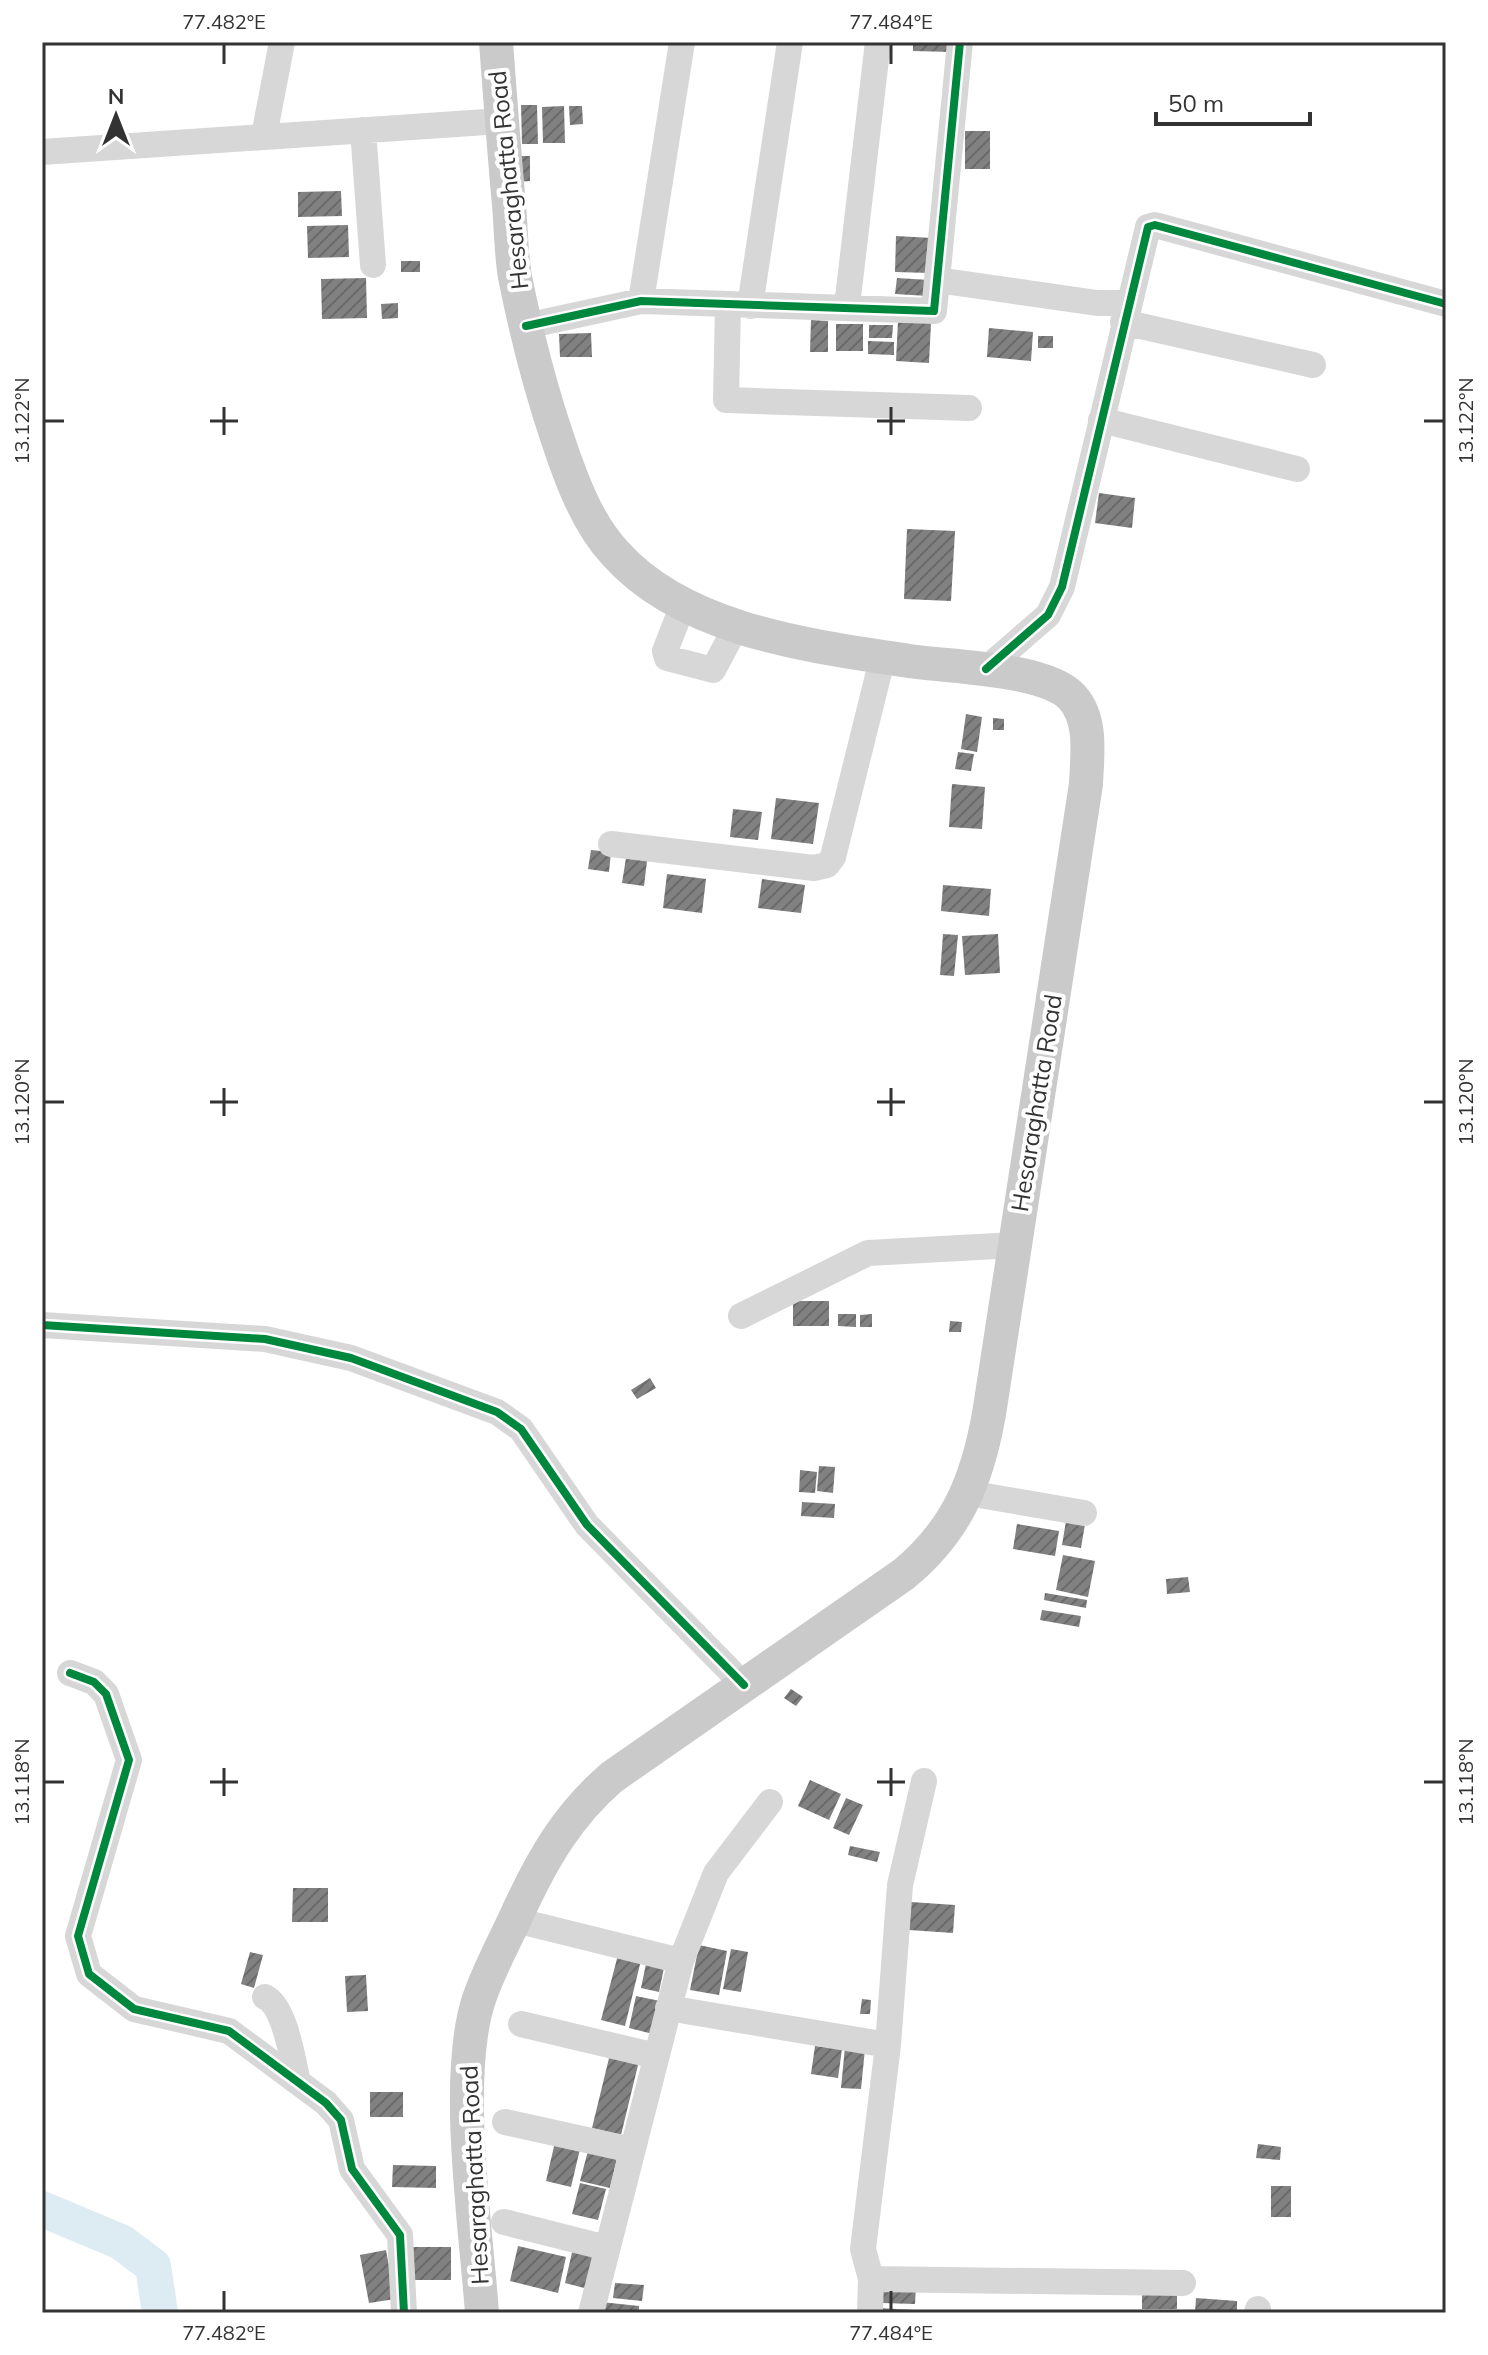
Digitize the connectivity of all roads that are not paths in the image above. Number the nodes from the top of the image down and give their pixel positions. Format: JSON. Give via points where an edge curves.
{"nodes":[{"id":1,"x":282,"y":42,"type":"edge"},
{"id":2,"x":496,"y":42,"type":"edge"},
{"id":3,"x":682,"y":42,"type":"edge"},
{"id":4,"x":790,"y":42,"type":"edge"},
{"id":5,"x":878,"y":42,"type":"edge"},
{"id":6,"x":960,"y":42,"type":"edge"},
{"id":7,"x":501,"y":121,"type":"junction"},
{"id":8,"x":363,"y":130,"type":"junction"},
{"id":9,"x":264,"y":136,"type":"junction"},
{"id":10,"x":42,"y":152,"type":"edge"},
{"id":11,"x":373,"y":265,"type":"dead end"},
{"id":12,"x":937,"y":280,"type":"junction"},
{"id":13,"x":641,"y":301,"type":"junction"},
{"id":14,"x":1446,"y":304,"type":"edge"},
{"id":15,"x":739,"y":306,"type":"junction"},
{"id":16,"x":847,"y":306,"type":"junction"},
{"id":17,"x":1126,"y":312,"type":"junction"},
{"id":18,"x":526,"y":326,"type":"junction"},
{"id":19,"x":1313,"y":365,"type":"dead end"},
{"id":20,"x":969,"y":408,"type":"dead end"},
{"id":21,"x":1101,"y":420,"type":"junction"},
{"id":22,"x":1297,"y":469,"type":"dead end"},
{"id":23,"x":683,"y":605,"type":"junction"},
{"id":24,"x":737,"y":625,"type":"junction"},
{"id":25,"x":883,"y":656,"type":"junction"},
{"id":26,"x":986,"y":669,"type":"junction"},
{"id":27,"x":611,"y":844,"type":"dead end"},
{"id":28,"x":1015,"y":1245,"type":"junction"},
{"id":29,"x":741,"y":1316,"type":"dead end"},
{"id":30,"x":42,"y":1325,"type":"edge"},
{"id":31,"x":968,"y":1493,"type":"junction"},
{"id":32,"x":1084,"y":1513,"type":"dead end"},
{"id":33,"x":70,"y":1673,"type":"dead end"},
{"id":34,"x":744,"y":1685,"type":"junction"},
{"id":35,"x":924,"y":1781,"type":"dead end"},
{"id":36,"x":770,"y":1802,"type":"dead end"},
{"id":37,"x":515,"y":1920,"type":"junction"},
{"id":38,"x":681,"y":1961,"type":"junction"},
{"id":39,"x":265,"y":1997,"type":"dead end"},
{"id":40,"x":668,"y":2008,"type":"junction"},
{"id":41,"x":521,"y":2024,"type":"dead end"},
{"id":42,"x":888,"y":2045,"type":"junction"},
{"id":43,"x":656,"y":2056,"type":"junction"},
{"id":44,"x":298,"y":2082,"type":"junction"},
{"id":45,"x":505,"y":2122,"type":"dead end"},
{"id":46,"x":632,"y":2150,"type":"junction"},
{"id":47,"x":504,"y":2222,"type":"dead end"},
{"id":48,"x":607,"y":2248,"type":"junction"},
{"id":49,"x":871,"y":2279,"type":"junction"},
{"id":50,"x":1183,"y":2283,"type":"dead end"},
{"id":51,"x":404,"y":2313,"type":"edge"},
{"id":52,"x":482,"y":2313,"type":"edge"},
{"id":53,"x":591,"y":2313,"type":"edge"},
{"id":54,"x":870,"y":2313,"type":"edge"}],
"edges":[{"from":1,"to":9,"type":"street"},
{"from":2,"to":7,"type":"main road","name":"Hesaraghatta Road"},
{"from":3,"to":13,"type":"street"},
{"from":4,"to":15,"type":"street"},
{"from":5,"to":16,"type":"street"},
{"from":6,"to":12,"type":"street"},
{"from":7,"to":8,"type":"street"},
{"from":7,"to":18,"type":"main road","name":"Hesaraghatta Road","via":[[515,274]]},
{"from":8,"to":9,"type":"street"},
{"from":8,"to":11,"type":"street"},
{"from":9,"to":10,"type":"street"},
{"from":12,"to":16,"type":"street","via":[[934,311]]},
{"from":12,"to":17,"type":"street","via":[[1097,303]]},
{"from":13,"to":15,"type":"street"},
{"from":13,"to":18,"type":"street"},
{"from":14,"to":17,"type":"street","via":[[1155,225],[1144,234]]},
{"from":15,"to":16,"type":"street"},
{"from":15,"to":20,"type":"street","via":[[726,400]]},
{"from":17,"to":19,"type":"street"},
{"from":17,"to":21,"type":"street"},
{"from":18,"to":23,"type":"main road","name":"Hesaraghatta Road","via":[[541,390],[591,517],[612,551],[643,582]]},
{"from":21,"to":22,"type":"street"},
{"from":21,"to":26,"type":"street","via":[[1062,587],[1048,615]]},
{"from":23,"to":24,"type":"main road","name":"Hesaraghatta Road"},
{"from":23,"to":24,"type":"street","via":[[667,658],[713,670]]},
{"from":24,"to":25,"type":"main road","name":"Hesaraghatta Road"},
{"from":25,"to":26,"type":"main road","name":"Hesaraghatta Road"},
{"from":25,"to":27,"type":"street","via":[[827,865],[814,868]]},
{"from":26,"to":28,"type":"main road","name":"Hesaraghatta Road","via":[[1014,672],[1070,695],[1083,712],[1087,735],[1086,784]]},
{"from":28,"to":29,"type":"street","via":[[868,1253]]},
{"from":28,"to":31,"type":"main road","name":"Hesaraghatta Road","via":[[983,1444]]},
{"from":30,"to":34,"type":"street","via":[[265,1339],[351,1358],[497,1412],[521,1429],[587,1525]]},
{"from":31,"to":32,"type":"street"},
{"from":31,"to":34,"type":"main road","name":"Hesaraghatta Road","via":[[932,1551]]},
{"from":33,"to":44,"type":"street","via":[[94,1682],[106,1694],[129,1760],[78,1936],[89,1974],[134,2009],[229,2031]]},
{"from":34,"to":37,"type":"main road","name":"Hesaraghatta Road","via":[[591,1795],[543,1857]]},
{"from":35,"to":42,"type":"street","via":[[900,1885]]},
{"from":36,"to":38,"type":"street","via":[[716,1873]]},
{"from":37,"to":38,"type":"street"},
{"from":37,"to":52,"type":"main road","name":"Hesaraghatta Road","via":[[479,1999],[470,2045],[469,2123]]},
{"from":38,"to":40,"type":"street"},
{"from":39,"to":44,"type":"street","via":[[272,2000],[286,2033]]},
{"from":40,"to":42,"type":"street"},
{"from":40,"to":43,"type":"street"},
{"from":41,"to":43,"type":"street"},
{"from":42,"to":49,"type":"street","via":[[863,2249]]},
{"from":43,"to":46,"type":"street"},
{"from":44,"to":51,"type":"street","via":[[341,2120],[352,2169],[400,2235]]},
{"from":45,"to":46,"type":"street"},
{"from":46,"to":48,"type":"street"},
{"from":47,"to":48,"type":"street"},
{"from":48,"to":53,"type":"street"},
{"from":49,"to":50,"type":"street"},
{"from":49,"to":54,"type":"street"}]}
